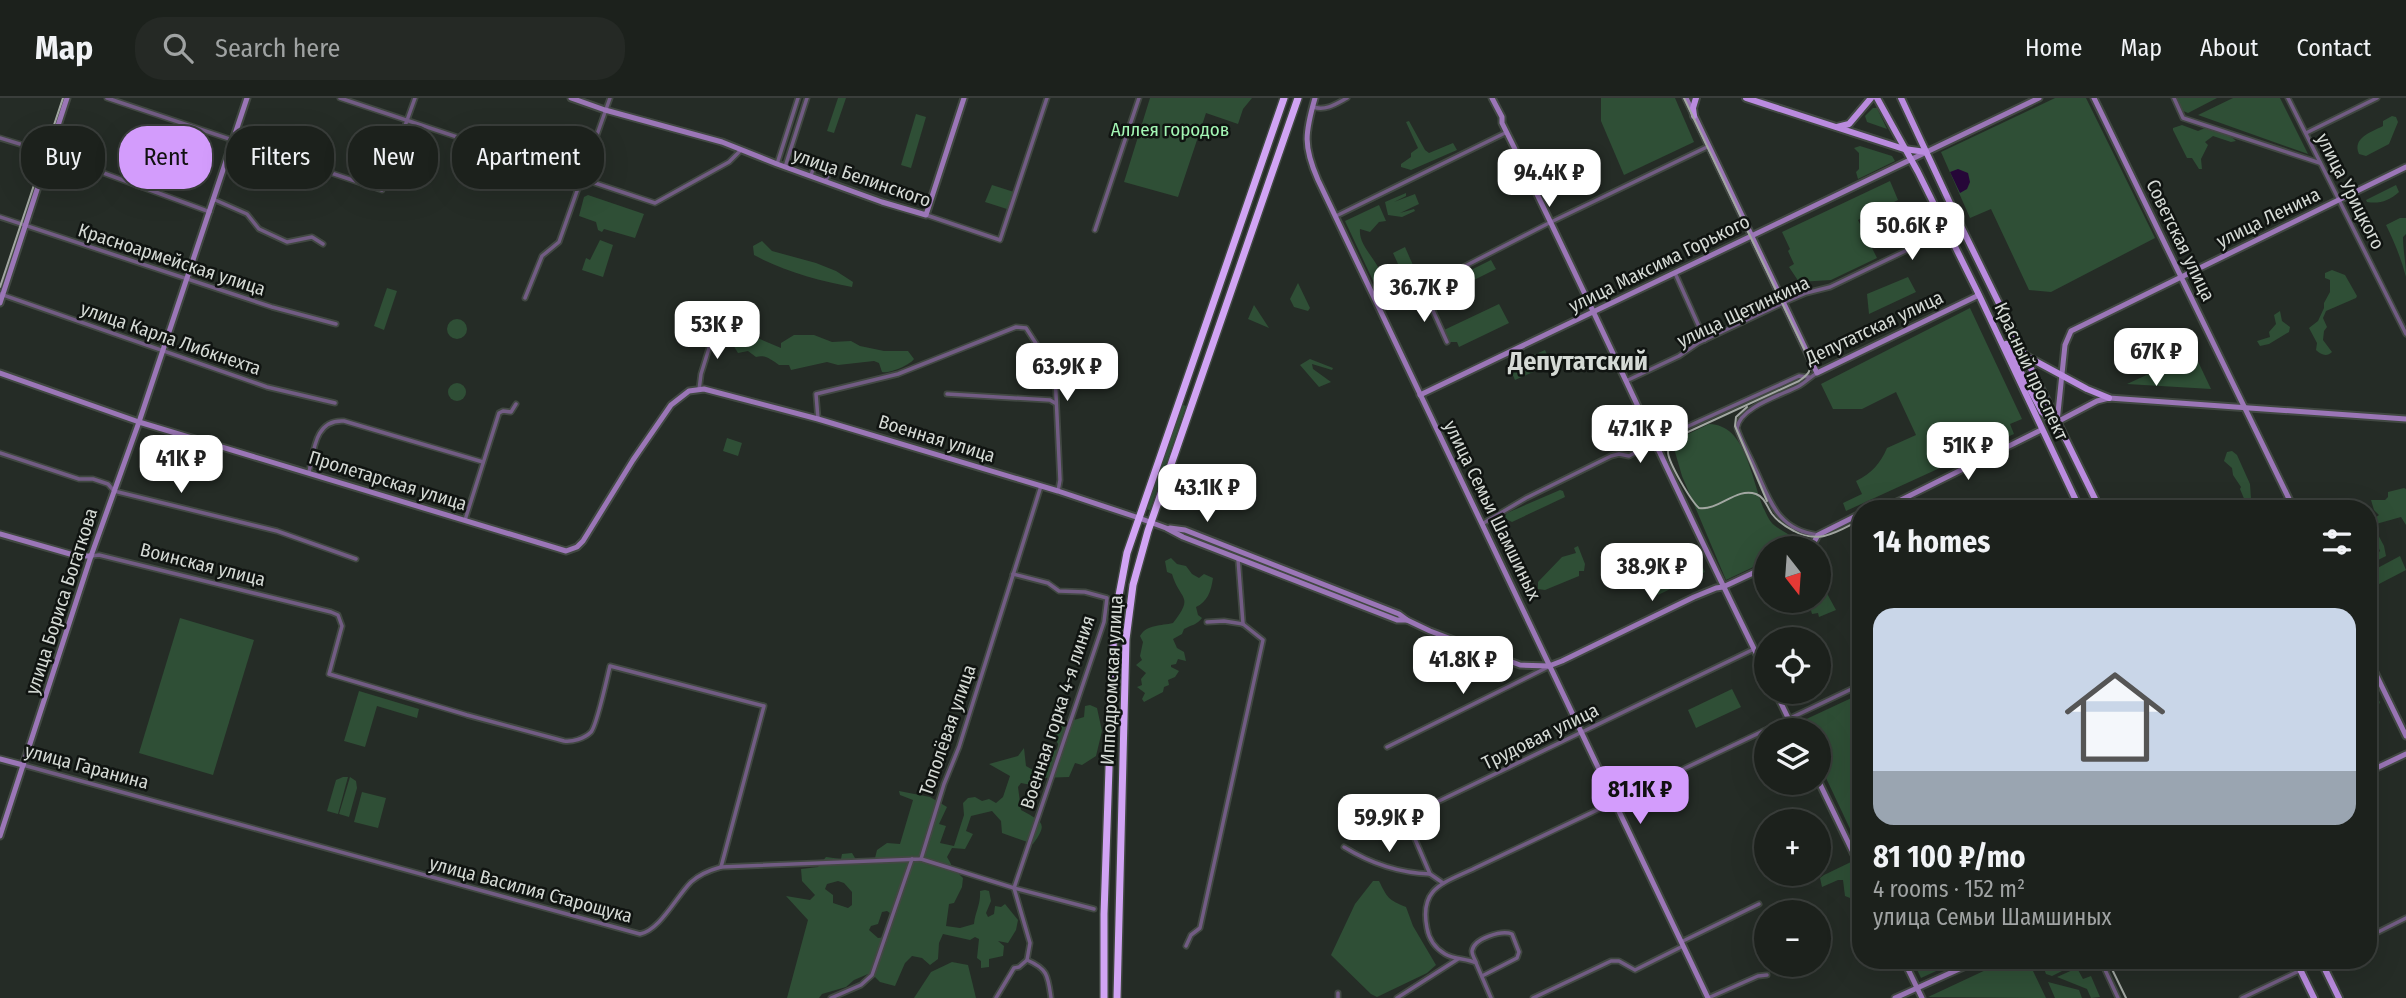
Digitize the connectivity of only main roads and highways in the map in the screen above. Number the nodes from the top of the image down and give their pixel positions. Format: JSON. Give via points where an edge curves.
{"nodes":[{"id":1,"x":1284,"y":98,"type":"edge"},
{"id":2,"x":1298,"y":98,"type":"edge"},
{"id":3,"x":1696,"y":98,"type":"edge"},
{"id":4,"x":1746,"y":98,"type":"edge"},
{"id":5,"x":1871,"y":98,"type":"edge"},
{"id":6,"x":1877,"y":98,"type":"edge"},
{"id":7,"x":1901,"y":98,"type":"edge"},
{"id":8,"x":1694,"y":116,"type":"road end"},
{"id":9,"x":1835,"y":128,"type":"junction"},
{"id":10,"x":1904,"y":149,"type":"junction"},
{"id":11,"x":1926,"y":152,"type":"junction"},
{"id":12,"x":1994,"y":326,"type":"junction"},
{"id":13,"x":2025,"y":356,"type":"junction"},
{"id":14,"x":2109,"y":398,"type":"road end"},
{"id":15,"x":2057,"y":422,"type":"junction"},
{"id":16,"x":2041,"y":430,"type":"junction"},
{"id":17,"x":2076,"y":500,"type":"edge"},
{"id":18,"x":2096,"y":500,"type":"edge"},
{"id":19,"x":1113,"y":639,"type":"junction"},
{"id":20,"x":1126,"y":639,"type":"junction"},
{"id":21,"x":2300,"y":969,"type":"edge"},
{"id":22,"x":2325,"y":969,"type":"edge"},
{"id":23,"x":1104,"y":998,"type":"edge"},
{"id":24,"x":1117,"y":998,"type":"edge"},
{"id":25,"x":2314,"y":998,"type":"edge"},
{"id":26,"x":2339,"y":998,"type":"edge"}],
"edges":[{"from":1,"to":19,"type":"highway","name":"Ипподромская улица","via":[[1127,553]]},
{"from":2,"to":20,"type":"highway","name":"Ипподромская улица","via":[[1151,522],[1133,585]]},
{"from":3,"to":8,"type":"main road"},
{"from":4,"to":9,"type":"main road"},
{"from":5,"to":9,"type":"main road","via":[[1849,124]]},
{"from":6,"to":10,"type":"main road","name":"Красный проспект"},
{"from":7,"to":11,"type":"main road","name":"Красный проспект"},
{"from":9,"to":10,"type":"main road"},
{"from":10,"to":11,"type":"main road"},
{"from":10,"to":12,"type":"main road","name":"Красный проспект"},
{"from":11,"to":13,"type":"main road","name":"Красный проспект"},
{"from":12,"to":15,"type":"main road","via":[[2042,412]]},
{"from":12,"to":16,"type":"main road","name":"Красный проспект"},
{"from":13,"to":14,"type":"main road"},
{"from":13,"to":15,"type":"main road","name":"Красный проспект"},
{"from":15,"to":16,"type":"main road"},
{"from":15,"to":18,"type":"main road","name":"Красный проспект"},
{"from":16,"to":17,"type":"main road","name":"Красный проспект"},
{"from":19,"to":20,"type":"highway","via":[[1122,635]]},
{"from":19,"to":23,"type":"highway","name":"Ипподромская улица"},
{"from":20,"to":24,"type":"highway","name":"Ипподромская улица"},
{"from":21,"to":25,"type":"main road"},
{"from":22,"to":26,"type":"main road"}]}
